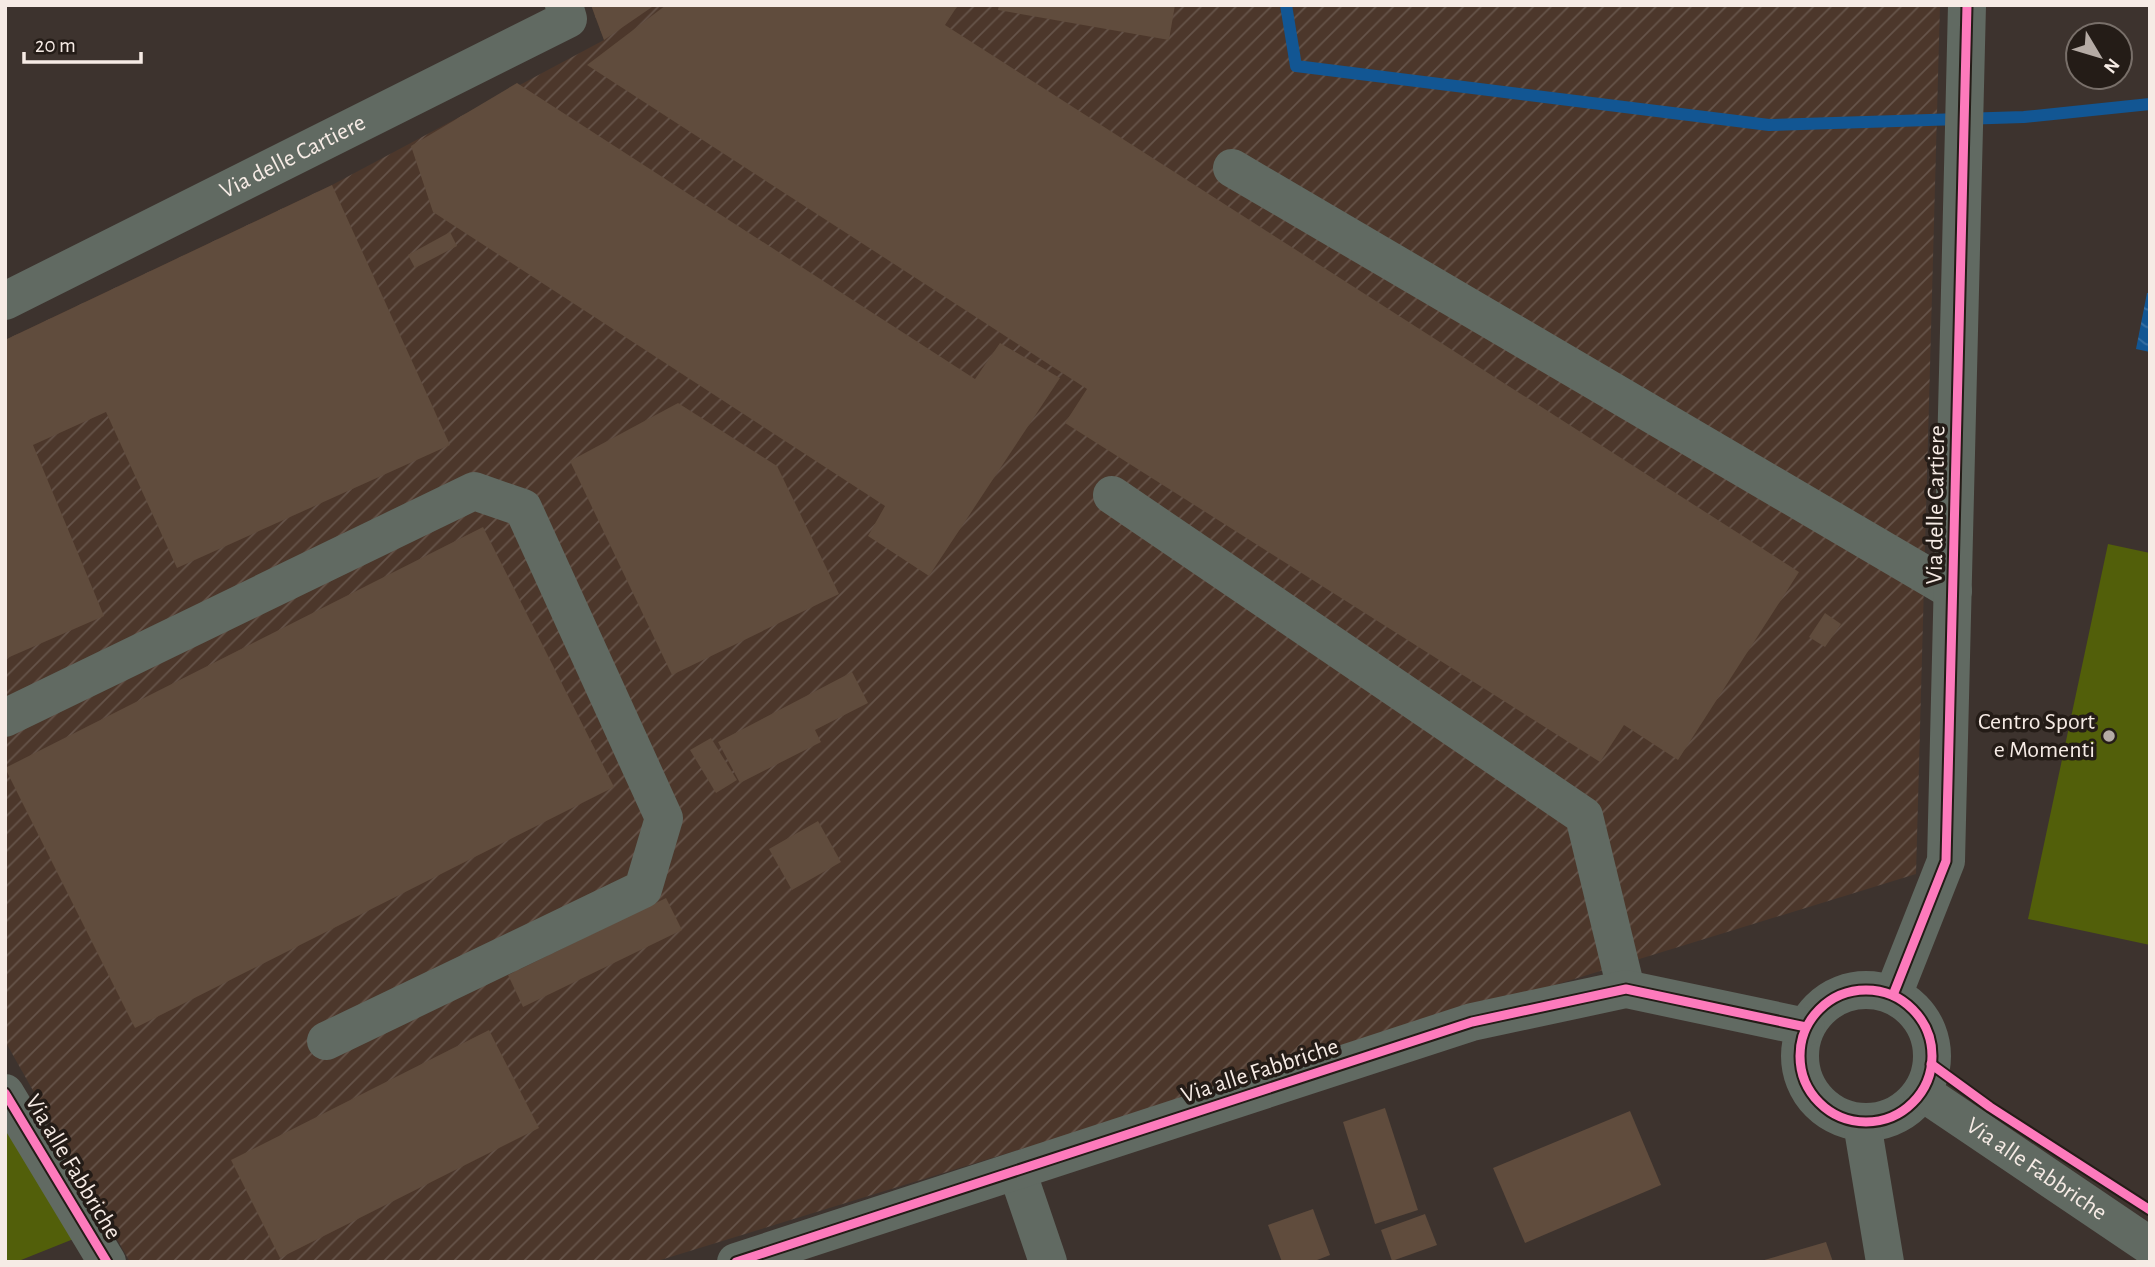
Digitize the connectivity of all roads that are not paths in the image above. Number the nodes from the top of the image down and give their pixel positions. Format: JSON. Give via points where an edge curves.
{"nodes":[{"id":1,"x":564,"y":5,"type":"edge"},
{"id":2,"x":1967,"y":5,"type":"edge"},
{"id":3,"x":1232,"y":168,"type":"dead end"},
{"id":4,"x":5,"y":300,"type":"edge"},
{"id":5,"x":1112,"y":495,"type":"dead end"},
{"id":6,"x":1953,"y":591,"type":"junction"},
{"id":7,"x":5,"y":718,"type":"edge"},
{"id":8,"x":1626,"y":989,"type":"junction"},
{"id":9,"x":1893,"y":995,"type":"junction"},
{"id":10,"x":1806,"y":1027,"type":"junction"},
{"id":11,"x":326,"y":1041,"type":"dead end"},
{"id":12,"x":1922,"y":1092,"type":"junction"},
{"id":13,"x":5,"y":1093,"type":"edge"},
{"id":14,"x":1862,"y":1123,"type":"junction"},
{"id":15,"x":1017,"y":1171,"type":"junction"},
{"id":16,"x":2150,"y":1246,"type":"edge"},
{"id":17,"x":107,"y":1262,"type":"edge"},
{"id":18,"x":736,"y":1262,"type":"edge"},
{"id":19,"x":1048,"y":1262,"type":"edge"},
{"id":20,"x":1885,"y":1262,"type":"edge"}],
"edges":[{"from":1,"to":4,"type":"street","name":"Via delle Cartiere","via":[[568,19]]},
{"from":2,"to":6,"type":"street","name":"Via delle Cartiere"},
{"from":3,"to":6,"type":"street"},
{"from":5,"to":8,"type":"street","via":[[1584,817]]},
{"from":6,"to":9,"type":"street","name":"Via delle Cartiere","via":[[1946,861]]},
{"from":7,"to":11,"type":"street","via":[[474,491],[523,508],[664,818],[643,889]]},
{"from":8,"to":10,"type":"street","name":"Via alle Fabbriche"},
{"from":8,"to":15,"type":"street","name":"Via alle Fabbriche","via":[[1472,1022]]},
{"from":9,"to":10,"type":"street","via":[[1855,990],[1834,997]]},
{"from":9,"to":12,"type":"street","via":[[1918,1013],[1930,1036],[1933,1058]]},
{"from":10,"to":14,"type":"street","via":[[1798,1052],[1804,1081],[1825,1109]]},
{"from":12,"to":14,"type":"street","via":[[1895,1116]]},
{"from":12,"to":16,"type":"street","name":"Via alle Fabbriche"},
{"from":13,"to":17,"type":"street","name":"Via alle Fabbriche"},
{"from":14,"to":20,"type":"street"},
{"from":15,"to":18,"type":"street","name":"Via alle Fabbriche"},
{"from":15,"to":19,"type":"street"}]}
